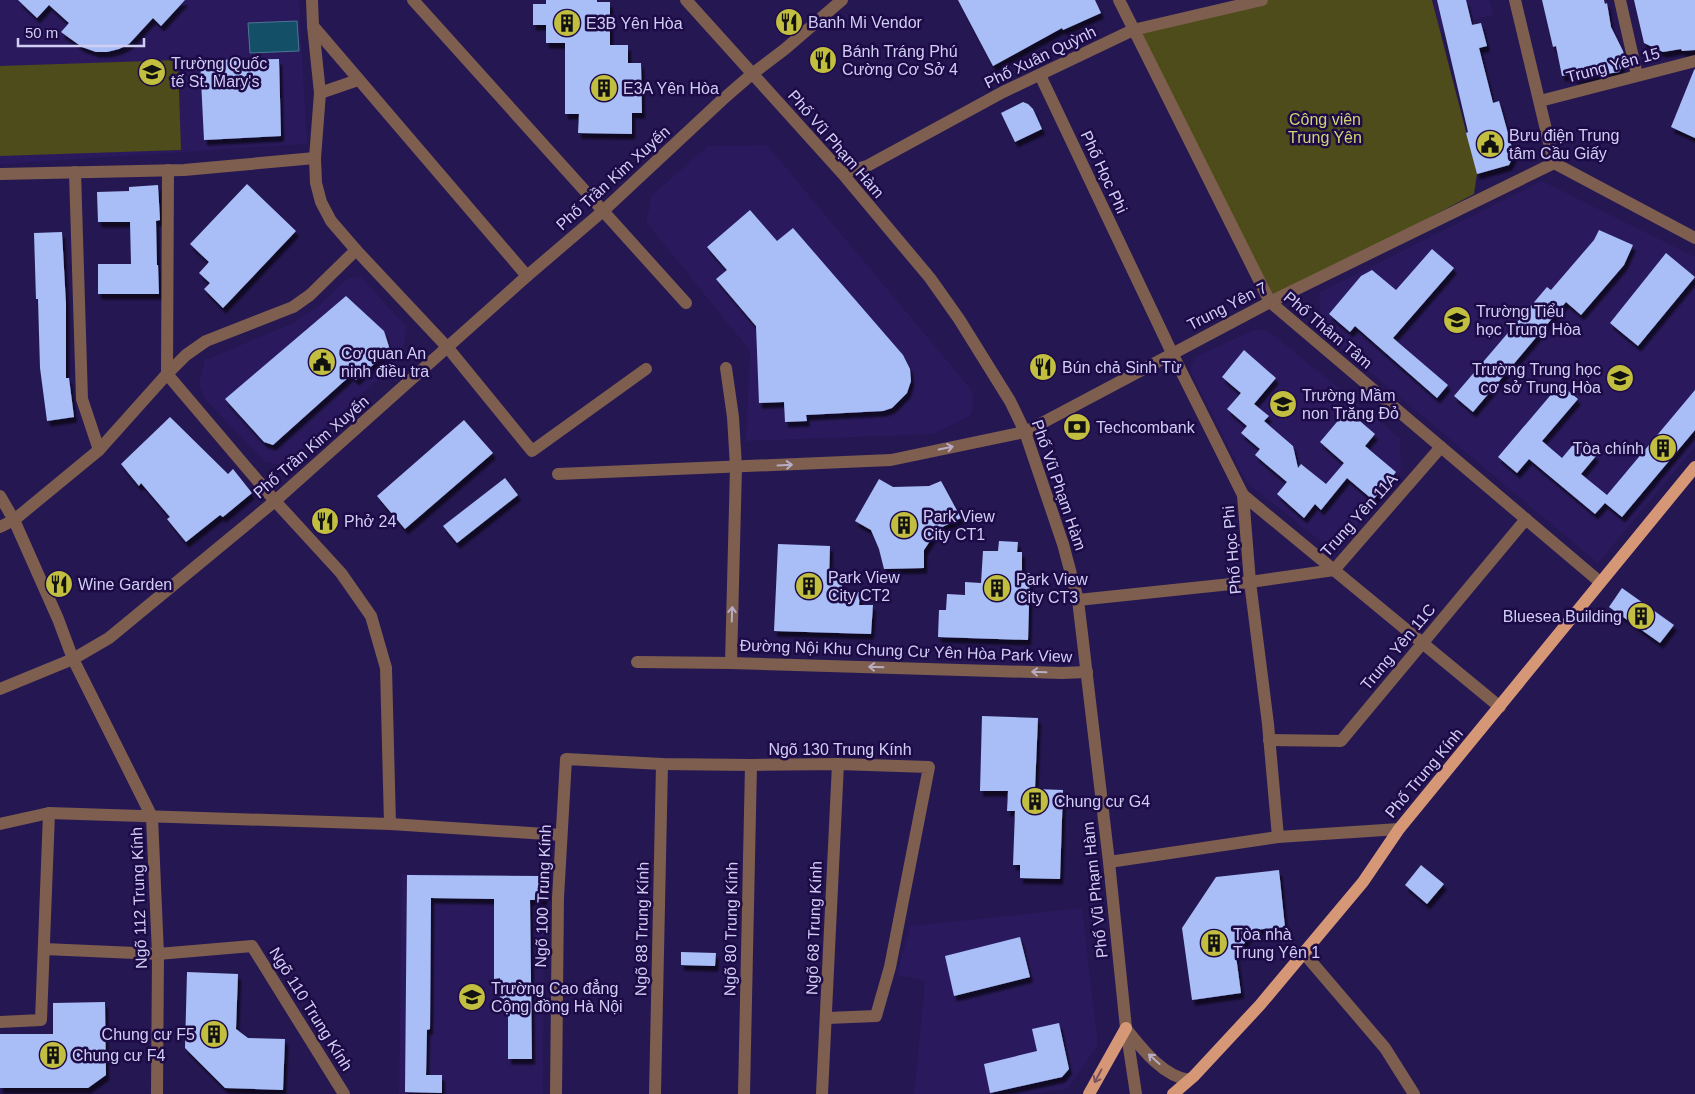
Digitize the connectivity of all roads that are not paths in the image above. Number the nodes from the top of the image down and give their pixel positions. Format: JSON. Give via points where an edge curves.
{"nodes":[{"id":1,"x":312,"y":0,"type":"edge"},
{"id":2,"x":413,"y":0,"type":"edge"},
{"id":3,"x":686,"y":0,"type":"edge"},
{"id":4,"x":842,"y":0,"type":"edge"},
{"id":5,"x":1119,"y":0,"type":"edge"},
{"id":6,"x":1262,"y":0,"type":"edge"},
{"id":7,"x":1515,"y":0,"type":"edge"},
{"id":8,"x":1620,"y":0,"type":"edge"},
{"id":9,"x":313,"y":26,"type":"junction"},
{"id":10,"x":1133,"y":30,"type":"junction"},
{"id":11,"x":1695,"y":61,"type":"edge"},
{"id":12,"x":752,"y":74,"type":"junction"},
{"id":13,"x":1040,"y":74,"type":"junction"},
{"id":14,"x":1637,"y":75,"type":"junction"},
{"id":15,"x":358,"y":80,"type":"junction"},
{"id":16,"x":320,"y":92,"type":"junction"},
{"id":17,"x":1540,"y":101,"type":"junction"},
{"id":18,"x":315,"y":158,"type":"junction"},
{"id":19,"x":1554,"y":163,"type":"junction"},
{"id":20,"x":168,"y":170,"type":"junction"},
{"id":21,"x":75,"y":172,"type":"junction"},
{"id":22,"x":842,"y":173,"type":"junction"},
{"id":23,"x":0,"y":174,"type":"edge"},
{"id":24,"x":603,"y":211,"type":"junction"},
{"id":25,"x":1695,"y":238,"type":"edge"},
{"id":26,"x":356,"y":250,"type":"junction"},
{"id":27,"x":527,"y":276,"type":"junction"},
{"id":28,"x":1270,"y":302,"type":"junction"},
{"id":29,"x":686,"y":303,"type":"dead end"},
{"id":30,"x":448,"y":348,"type":"junction"},
{"id":31,"x":1172,"y":353,"type":"junction"},
{"id":32,"x":726,"y":368,"type":"dead end"},
{"id":33,"x":646,"y":369,"type":"dead end"},
{"id":34,"x":167,"y":374,"type":"junction"},
{"id":35,"x":1025,"y":432,"type":"junction"},
{"id":36,"x":1441,"y":447,"type":"junction"},
{"id":37,"x":99,"y":450,"type":"junction"},
{"id":38,"x":736,"y":467,"type":"junction"},
{"id":39,"x":1695,"y":467,"type":"edge"},
{"id":40,"x":558,"y":474,"type":"dead end"},
{"id":41,"x":1243,"y":495,"type":"junction"},
{"id":42,"x":0,"y":496,"type":"edge"},
{"id":43,"x":275,"y":502,"type":"junction"},
{"id":44,"x":1526,"y":519,"type":"junction"},
{"id":45,"x":14,"y":520,"type":"junction"},
{"id":46,"x":0,"y":527,"type":"edge"},
{"id":47,"x":1334,"y":570,"type":"junction"},
{"id":48,"x":1250,"y":582,"type":"junction"},
{"id":49,"x":1600,"y":582,"type":"junction"},
{"id":50,"x":1078,"y":600,"type":"junction"},
{"id":51,"x":1423,"y":643,"type":"junction"},
{"id":52,"x":73,"y":659,"type":"junction"},
{"id":53,"x":637,"y":662,"type":"dead end"},
{"id":54,"x":731,"y":663,"type":"junction"},
{"id":55,"x":1087,"y":672,"type":"junction"},
{"id":56,"x":0,"y":689,"type":"edge"},
{"id":57,"x":1500,"y":707,"type":"junction"},
{"id":58,"x":1269,"y":740,"type":"junction"},
{"id":59,"x":566,"y":759,"type":"joint"},
{"id":60,"x":662,"y":764,"type":"junction"},
{"id":61,"x":838,"y":764,"type":"junction"},
{"id":62,"x":751,"y":765,"type":"junction"},
{"id":63,"x":49,"y":813,"type":"junction"},
{"id":64,"x":152,"y":817,"type":"junction"},
{"id":65,"x":0,"y":824,"type":"edge"},
{"id":66,"x":390,"y":824,"type":"junction"},
{"id":67,"x":1399,"y":829,"type":"junction"},
{"id":68,"x":561,"y":835,"type":"junction"},
{"id":69,"x":1278,"y":837,"type":"junction"},
{"id":70,"x":1109,"y":862,"type":"junction"},
{"id":71,"x":44,"y":949,"type":"junction"},
{"id":72,"x":1303,"y":952,"type":"junction"},
{"id":73,"x":158,"y":954,"type":"junction"},
{"id":74,"x":827,"y":1018,"type":"junction"},
{"id":75,"x":0,"y":1022,"type":"edge"},
{"id":76,"x":1126,"y":1028,"type":"junction"},
{"id":77,"x":1190,"y":1080,"type":"junction"},
{"id":78,"x":157,"y":1094,"type":"edge"},
{"id":79,"x":344,"y":1094,"type":"edge"},
{"id":80,"x":556,"y":1094,"type":"edge"},
{"id":81,"x":654,"y":1094,"type":"edge"},
{"id":82,"x":744,"y":1094,"type":"edge"},
{"id":83,"x":822,"y":1094,"type":"edge"},
{"id":84,"x":1089,"y":1094,"type":"edge"},
{"id":85,"x":1136,"y":1094,"type":"edge"},
{"id":86,"x":1173,"y":1094,"type":"edge"},
{"id":87,"x":1414,"y":1094,"type":"edge"}],
"edges":[{"from":1,"to":9,"type":"street"},
{"from":2,"to":24,"type":"street"},
{"from":3,"to":12,"type":"street","name":"Phố Vũ Phạm Hàm"},
{"from":4,"to":12,"type":"street","name":"Phố Trần Kim Xuyến"},
{"from":5,"to":10,"type":"street","name":"Phố Thâm Tâm"},
{"from":6,"to":10,"type":"street","name":"Phố Xuân Quỳnh"},
{"from":7,"to":17,"type":"street"},
{"from":8,"to":14,"type":"street"},
{"from":9,"to":15,"type":"street"},
{"from":9,"to":16,"type":"street"},
{"from":10,"to":13,"type":"street","name":"Phố Xuân Quỳnh"},
{"from":10,"to":28,"type":"street","name":"Phố Thâm Tâm"},
{"from":11,"to":14,"type":"street","name":"Trung Yên 15"},
{"from":12,"to":22,"type":"street","name":"Phố Vũ Phạm Hàm"},
{"from":12,"to":24,"type":"street","name":"Phố Trần Kim Xuyến"},
{"from":13,"to":22,"type":"street","name":"Phố Xuân Quỳnh","via":[[867,166]]},
{"from":13,"to":31,"type":"street","name":"Phố Học Phi"},
{"from":14,"to":17,"type":"street","name":"Trung Yên 15"},
{"from":15,"to":16,"type":"street"},
{"from":15,"to":27,"type":"street"},
{"from":16,"to":18,"type":"street"},
{"from":17,"to":19,"type":"street"},
{"from":18,"to":20,"type":"street"},
{"from":18,"to":26,"type":"street","via":[[321,202],[331,221]]},
{"from":19,"to":25,"type":"street"},
{"from":19,"to":28,"type":"street","name":"Trung Yên 7"},
{"from":20,"to":21,"type":"street"},
{"from":20,"to":34,"type":"street"},
{"from":21,"to":23,"type":"street"},
{"from":21,"to":37,"type":"street","via":[[82,399]]},
{"from":22,"to":35,"type":"street","name":"Phố Vũ Phạm Hàm","via":[[940,292],[1010,401]]},
{"from":24,"to":27,"type":"street","name":"Phố Trần Kim Xuyến"},
{"from":24,"to":29,"type":"street"},
{"from":26,"to":30,"type":"street"},
{"from":26,"to":34,"type":"street","via":[[310,295],[293,307],[206,341]]},
{"from":27,"to":30,"type":"street","name":"Phố Trần Kim Xuyến"},
{"from":28,"to":31,"type":"street","name":"Trung Yên 7"},
{"from":28,"to":36,"type":"street","name":"Phố Thâm Tâm"},
{"from":30,"to":33,"type":"street","via":[[532,451]]},
{"from":30,"to":43,"type":"street","name":"Phố Trần Kim Xuyến"},
{"from":31,"to":35,"type":"street","name":"Trung Yên 7"},
{"from":31,"to":41,"type":"street","name":"Phố Học Phi"},
{"from":32,"to":38,"type":"street","name":"Đường Nội Khu Chung Cư Yên Hòa Park View"},
{"from":34,"to":37,"type":"street"},
{"from":34,"to":43,"type":"street"},
{"from":38,"to":35,"type":"street","one_way":true,"via":[[891,460]]},
{"from":35,"to":50,"type":"street","name":"Phố Vũ Phạm Hàm","via":[[1063,544]]},
{"from":36,"to":44,"type":"street","name":"Phố Thâm Tâm"},
{"from":36,"to":47,"type":"street","name":"Trung Yên 11A"},
{"from":37,"to":45,"type":"street"},
{"from":38,"to":40,"type":"street"},
{"from":54,"to":38,"type":"street","name":"Đường Nội Khu Chung Cư Yên Hòa Park View","one_way":true},
{"from":39,"to":49,"type":"main road","name":"Phố Trung Kính"},
{"from":41,"to":47,"type":"street"},
{"from":41,"to":48,"type":"street","name":"Phố Học Phi"},
{"from":42,"to":45,"type":"street","name":"Ngõ 112 Trung Kính"},
{"from":43,"to":52,"type":"street","name":"Phố Trần Kim Xuyến","via":[[109,638]]},
{"from":43,"to":66,"type":"street","via":[[341,573],[372,616],[386,668]]},
{"from":44,"to":49,"type":"street","name":"Phố Thâm Tâm"},
{"from":44,"to":51,"type":"street","name":"Trung Yên 11C"},
{"from":45,"to":46,"type":"street"},
{"from":45,"to":52,"type":"street","name":"Ngõ 112 Trung Kính"},
{"from":47,"to":48,"type":"street","name":"Trung Yên 11A"},
{"from":47,"to":51,"type":"street"},
{"from":48,"to":50,"type":"street","name":"Trung Yên 11A"},
{"from":48,"to":58,"type":"street","name":"Phố Học Phi"},
{"from":49,"to":57,"type":"main road","name":"Phố Trung Kính"},
{"from":50,"to":55,"type":"street","name":"Phố Vũ Phạm Hàm"},
{"from":51,"to":57,"type":"street"},
{"from":51,"to":58,"type":"street","name":"Trung Yên 11C","via":[[1341,740]]},
{"from":52,"to":56,"type":"street","name":"Phố Trần Kim Xuyến"},
{"from":52,"to":64,"type":"street","name":"Ngõ 112 Trung Kính"},
{"from":53,"to":54,"type":"street"},
{"from":55,"to":54,"type":"street","name":"Đường Nội Khu Chung Cư Yên Hòa Park View","one_way":true},
{"from":55,"to":70,"type":"street","name":"Phố Vũ Phạm Hàm"},
{"from":57,"to":67,"type":"main road","name":"Phố Trung Kính"},
{"from":58,"to":69,"type":"street","name":"Phố Học Phi"},
{"from":59,"to":60,"type":"street","name":"Ngõ 130 Trung Kính"},
{"from":59,"to":68,"type":"street","name":"Ngõ 100 Trung Kính"},
{"from":60,"to":62,"type":"street","name":"Ngõ 130 Trung Kính"},
{"from":60,"to":81,"type":"street","name":"Ngõ 88 Trung Kính"},
{"from":61,"to":62,"type":"street","name":"Ngõ 130 Trung Kính"},
{"from":61,"to":74,"type":"street","name":"Ngõ 68 Trung Kính"},
{"from":61,"to":74,"type":"street","name":"Ngõ 130 Trung Kính","via":[[929,767],[890,968],[876,1016]]},
{"from":62,"to":82,"type":"street","name":"Ngõ 80 Trung Kính"},
{"from":63,"to":64,"type":"street"},
{"from":63,"to":65,"type":"street"},
{"from":63,"to":71,"type":"street"},
{"from":64,"to":66,"type":"street"},
{"from":64,"to":73,"type":"street","name":"Ngõ 112 Trung Kính"},
{"from":66,"to":68,"type":"street"},
{"from":67,"to":69,"type":"street"},
{"from":67,"to":72,"type":"main road","name":"Phố Trung Kính","via":[[1362,882]]},
{"from":68,"to":80,"type":"street","name":"Ngõ 100 Trung Kính"},
{"from":69,"to":70,"type":"street"},
{"from":70,"to":76,"type":"street","name":"Phố Vũ Phạm Hàm"},
{"from":71,"to":73,"type":"street"},
{"from":71,"to":75,"type":"street","via":[[41,1020]]},
{"from":72,"to":77,"type":"main road","name":"Phố Trung Kính","via":[[1260,1005]]},
{"from":72,"to":87,"type":"street","via":[[1385,1048]]},
{"from":73,"to":78,"type":"street","name":"Ngõ 112 Trung Kính"},
{"from":73,"to":79,"type":"street","name":"Ngõ 110 Trung Kính","via":[[252,946]]},
{"from":74,"to":83,"type":"street","name":"Ngõ 68 Trung Kính"},
{"from":77,"to":76,"type":"street","one_way":true,"via":[[1171,1074],[1141,1047]]},
{"from":76,"to":84,"type":"main road","one_way":true},
{"from":76,"to":85,"type":"street","name":"Phố Vũ Phạm Hàm"},
{"from":77,"to":86,"type":"main road","name":"Phố Trung Kính"}]}
